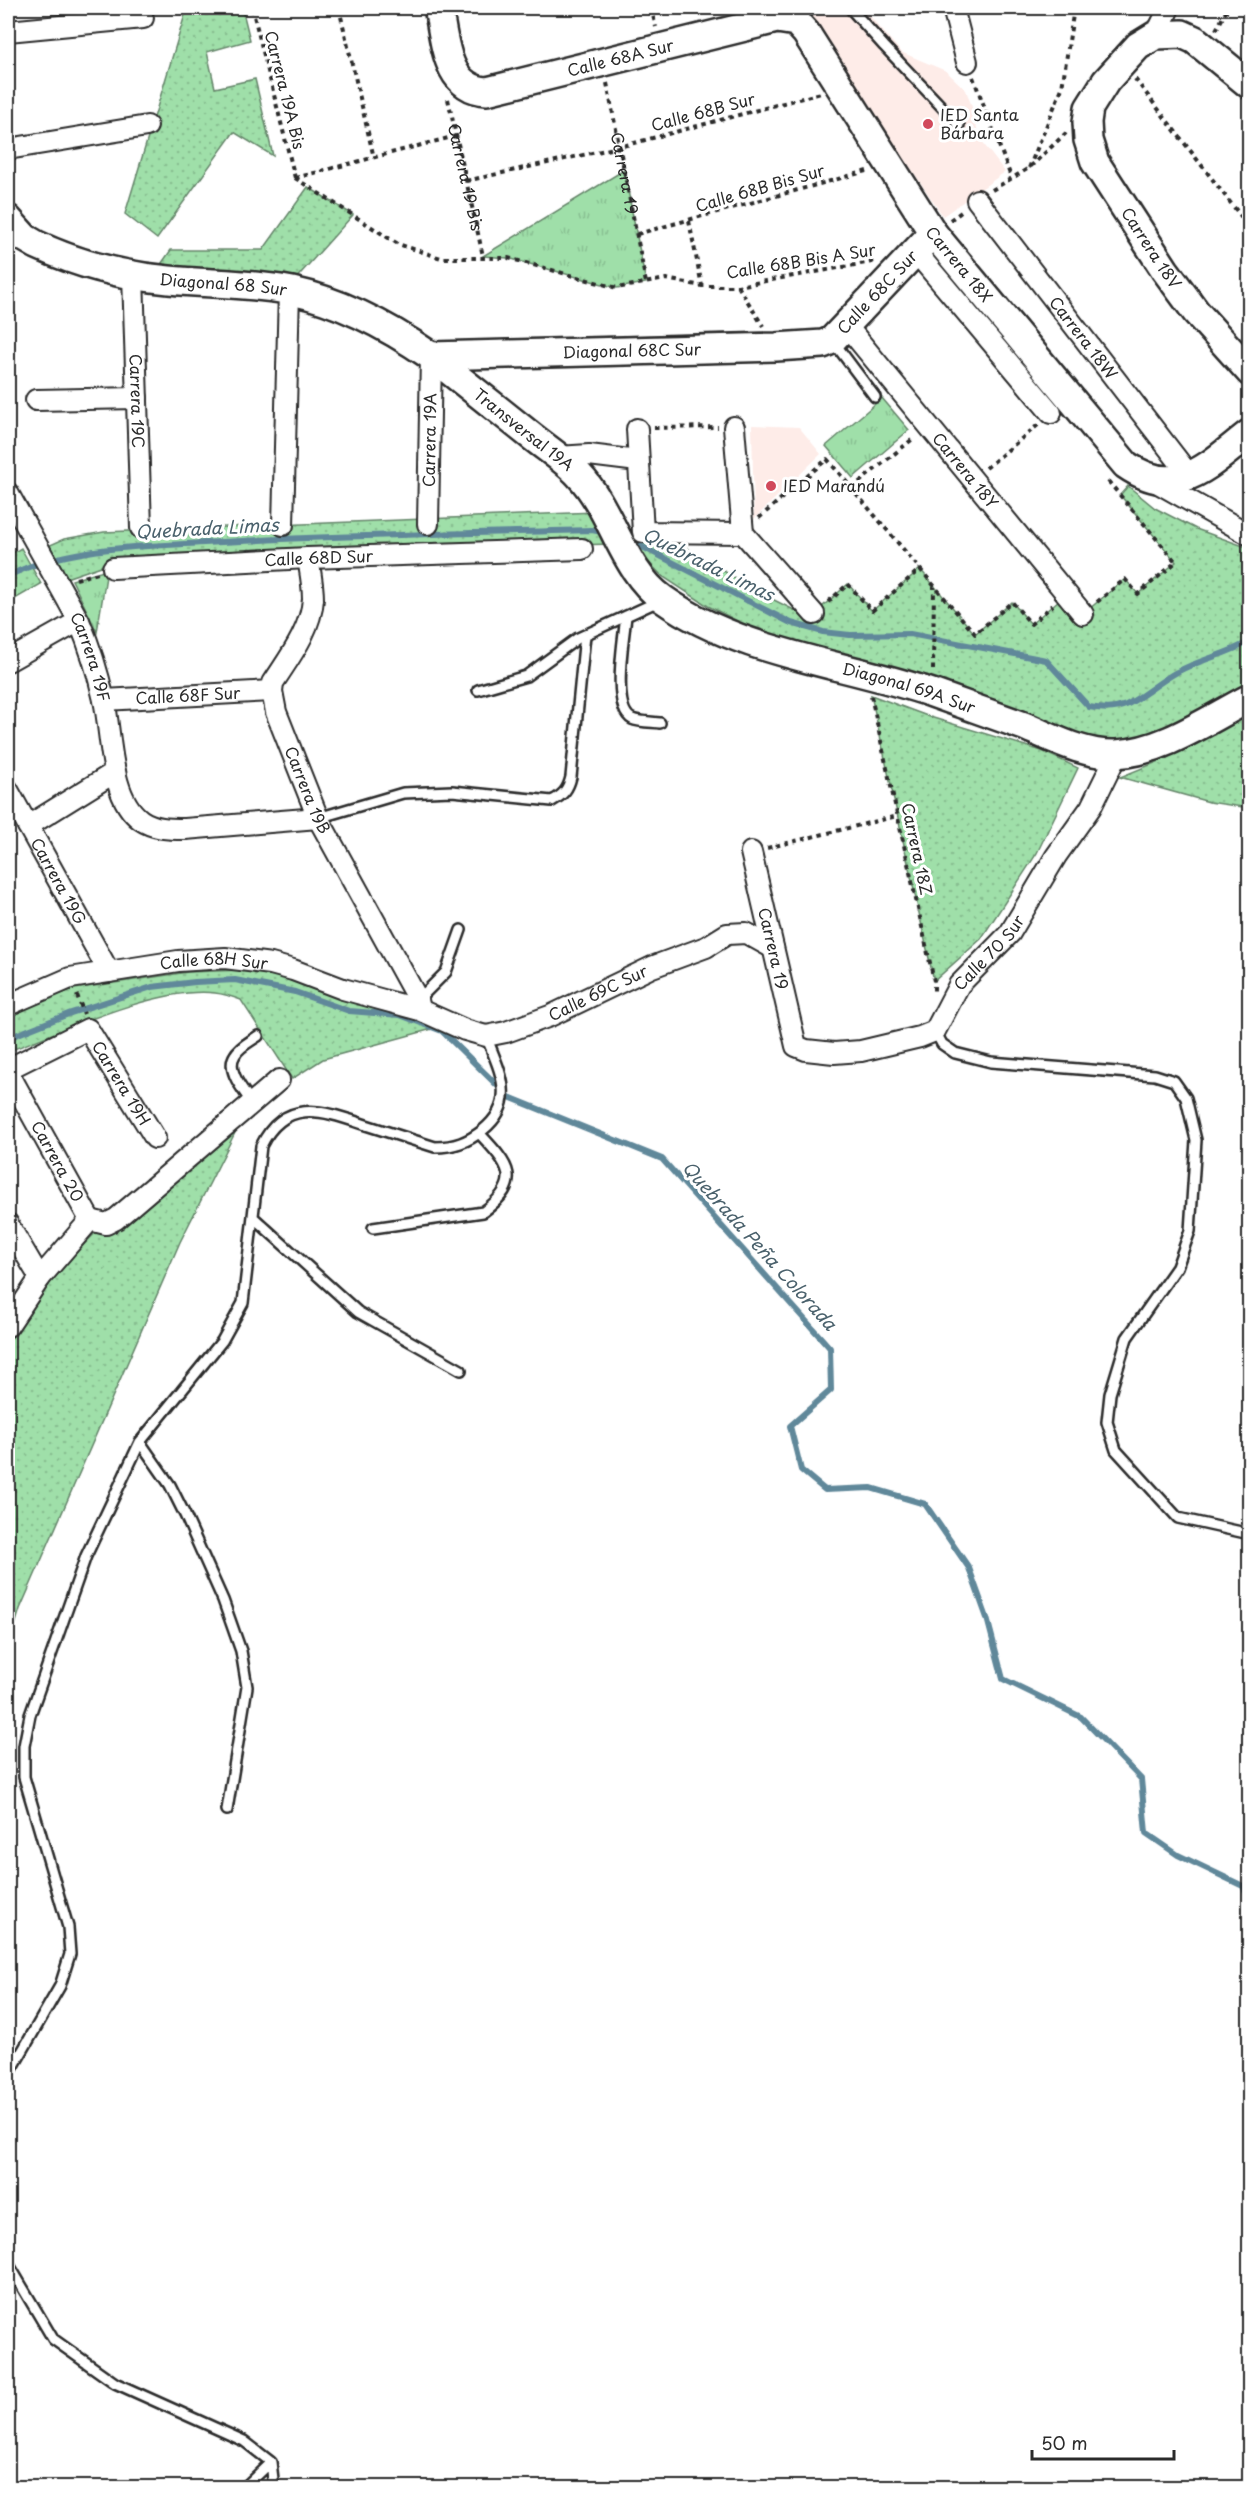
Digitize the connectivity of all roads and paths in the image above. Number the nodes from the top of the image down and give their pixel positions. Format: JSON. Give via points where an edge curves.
{"nodes":[{"id":1,"x":252,"y":8,"type":"edge"},
{"id":2,"x":339,"y":8,"type":"edge"},
{"id":3,"x":438,"y":8,"type":"edge"},
{"id":4,"x":850,"y":8,"type":"edge"},
{"id":5,"x":953,"y":8,"type":"edge"},
{"id":6,"x":1074,"y":8,"type":"edge"},
{"id":7,"x":1170,"y":8,"type":"edge"},
{"id":8,"x":804,"y":15,"type":"edge"},
{"id":9,"x":142,"y":18,"type":"dead end"},
{"id":10,"x":8,"y":30,"type":"edge"},
{"id":11,"x":1156,"y":35,"type":"junction"},
{"id":12,"x":603,"y":62,"type":"junction"},
{"id":13,"x":967,"y":62,"type":"joint"},
{"id":14,"x":1122,"y":62,"type":"junction"},
{"id":15,"x":1250,"y":85,"type":"edge"},
{"id":16,"x":841,"y":88,"type":"junction"},
{"id":17,"x":447,"y":96,"type":"dead end"},
{"id":18,"x":1089,"y":108,"type":"junction"},
{"id":19,"x":959,"y":125,"type":"dead end"},
{"id":20,"x":147,"y":126,"type":"dead end"},
{"id":21,"x":456,"y":136,"type":"junction"},
{"id":22,"x":620,"y":147,"type":"junction"},
{"id":23,"x":8,"y":149,"type":"edge"},
{"id":24,"x":374,"y":158,"type":"junction"},
{"id":25,"x":889,"y":164,"type":"junction"},
{"id":26,"x":1029,"y":168,"type":"junction"},
{"id":27,"x":1011,"y":177,"type":"junction"},
{"id":28,"x":295,"y":178,"type":"junction"},
{"id":29,"x":466,"y":181,"type":"junction"},
{"id":30,"x":977,"y":200,"type":"junction"},
{"id":31,"x":689,"y":221,"type":"junction"},
{"id":32,"x":9,"y":225,"type":"edge"},
{"id":33,"x":1250,"y":228,"type":"edge"},
{"id":34,"x":637,"y":234,"type":"junction"},
{"id":35,"x":920,"y":246,"type":"junction"},
{"id":36,"x":483,"y":256,"type":"junction"},
{"id":37,"x":133,"y":275,"type":"junction"},
{"id":38,"x":646,"y":283,"type":"junction"},
{"id":39,"x":702,"y":286,"type":"junction"},
{"id":40,"x":738,"y":286,"type":"junction"},
{"id":41,"x":289,"y":291,"type":"junction"},
{"id":42,"x":839,"y":332,"type":"junction"},
{"id":43,"x":776,"y":347,"type":"junction"},
{"id":44,"x":432,"y":356,"type":"junction"},
{"id":45,"x":1250,"y":372,"type":"edge"},
{"id":46,"x":875,"y":397,"type":"dead end"},
{"id":47,"x":137,"y":398,"type":"junction"},
{"id":48,"x":36,"y":400,"type":"dead end"},
{"id":49,"x":1051,"y":413,"type":"joint"},
{"id":50,"x":929,"y":426,"type":"junction"},
{"id":51,"x":734,"y":427,"type":"joint"},
{"id":52,"x":637,"y":429,"type":"joint"},
{"id":53,"x":1250,"y":433,"type":"edge"},
{"id":54,"x":558,"y":457,"type":"junction"},
{"id":55,"x":639,"y":461,"type":"junction"},
{"id":56,"x":1190,"y":476,"type":"junction"},
{"id":57,"x":1104,"y":477,"type":"dead end"},
{"id":58,"x":1152,"y":479,"type":"junction"},
{"id":59,"x":973,"y":480,"type":"junction"},
{"id":60,"x":852,"y":488,"type":"junction"},
{"id":61,"x":8,"y":493,"type":"edge"},
{"id":62,"x":606,"y":514,"type":"joint"},
{"id":63,"x":428,"y":524,"type":"dead end"},
{"id":64,"x":283,"y":525,"type":"dead end"},
{"id":65,"x":141,"y":528,"type":"dead end"},
{"id":66,"x":743,"y":533,"type":"junction"},
{"id":67,"x":1250,"y":535,"type":"edge"},
{"id":68,"x":582,"y":549,"type":"dead end"},
{"id":69,"x":308,"y":558,"type":"junction"},
{"id":70,"x":113,"y":568,"type":"joint"},
{"id":71,"x":920,"y":569,"type":"junction"},
{"id":72,"x":54,"y":576,"type":"junction"},
{"id":73,"x":934,"y":586,"type":"junction"},
{"id":74,"x":1066,"y":594,"type":"junction"},
{"id":75,"x":663,"y":599,"type":"junction"},
{"id":76,"x":814,"y":614,"type":"joint"},
{"id":77,"x":1083,"y":614,"type":"joint"},
{"id":78,"x":626,"y":616,"type":"junction"},
{"id":79,"x":79,"y":621,"type":"junction"},
{"id":80,"x":585,"y":635,"type":"junction"},
{"id":81,"x":933,"y":651,"type":"dead end"},
{"id":82,"x":8,"y":661,"type":"edge"},
{"id":83,"x":867,"y":673,"type":"junction"},
{"id":84,"x":478,"y":690,"type":"dead end"},
{"id":85,"x":272,"y":691,"type":"junction"},
{"id":86,"x":1250,"y":698,"type":"edge"},
{"id":87,"x":104,"y":700,"type":"junction"},
{"id":88,"x":660,"y":723,"type":"dead end"},
{"id":89,"x":1117,"y":754,"type":"junction"},
{"id":90,"x":115,"y":772,"type":"junction"},
{"id":91,"x":8,"y":790,"type":"edge"},
{"id":92,"x":897,"y":816,"type":"junction"},
{"id":93,"x":318,"y":818,"type":"junction"},
{"id":94,"x":28,"y":826,"type":"junction"},
{"id":95,"x":751,"y":852,"type":"joint"},
{"id":96,"x":461,"y":930,"type":"dead end"},
{"id":97,"x":773,"y":948,"type":"junction"},
{"id":98,"x":110,"y":972,"type":"junction"},
{"id":99,"x":8,"y":1005,"type":"edge"},
{"id":100,"x":419,"y":1005,"type":"junction"},
{"id":101,"x":935,"y":1031,"type":"junction"},
{"id":102,"x":258,"y":1036,"type":"dead end"},
{"id":103,"x":486,"y":1036,"type":"junction"},
{"id":104,"x":8,"y":1071,"type":"edge"},
{"id":105,"x":279,"y":1080,"type":"dead end"},
{"id":106,"x":252,"y":1103,"type":"junction"},
{"id":107,"x":479,"y":1133,"type":"junction"},
{"id":108,"x":155,"y":1138,"type":"dead end"},
{"id":109,"x":253,"y":1217,"type":"junction"},
{"id":110,"x":90,"y":1220,"type":"junction"},
{"id":111,"x":8,"y":1224,"type":"edge"},
{"id":112,"x":373,"y":1228,"type":"dead end"},
{"id":113,"x":40,"y":1278,"type":"junction"},
{"id":114,"x":8,"y":1326,"type":"edge"},
{"id":115,"x":461,"y":1370,"type":"dead end"},
{"id":116,"x":140,"y":1442,"type":"junction"},
{"id":117,"x":1250,"y":1534,"type":"edge"},
{"id":118,"x":227,"y":1810,"type":"dead end"},
{"id":119,"x":8,"y":2076,"type":"edge"},
{"id":120,"x":8,"y":2263,"type":"edge"},
{"id":121,"x":271,"y":2462,"type":"junction"},
{"id":122,"x":244,"y":2487,"type":"edge"},
{"id":123,"x":274,"y":2487,"type":"edge"}],
"edges":[{"from":1,"to":28,"type":"path","name":"Carrera 19A Bis"},
{"from":2,"to":24,"type":"path"},
{"from":3,"to":12,"type":"street","name":"Calle 68A Sur","via":[[452,69],[471,88],[487,91]]},
{"from":4,"to":19,"type":"lane"},
{"from":5,"to":13,"type":"street"},
{"from":6,"to":26,"type":"path","via":[[1062,88]]},
{"from":7,"to":11,"type":"street"},
{"from":8,"to":12,"type":"street","name":"Calle 68A Sur"},
{"from":8,"to":16,"type":"street","name":"Carrera 18X","via":[[806,33]]},
{"from":9,"to":10,"type":"street"},
{"from":11,"to":14,"type":"street"},
{"from":11,"to":15,"type":"street","via":[[1182,34],[1195,40]]},
{"from":12,"to":22,"type":"path","name":"Carrera 19"},
{"from":13,"to":27,"type":"path"},
{"from":14,"to":18,"type":"street"},
{"from":14,"to":33,"type":"path"},
{"from":16,"to":22,"type":"path","name":"Calle 68B Sur"},
{"from":16,"to":25,"type":"street","name":"Carrera 18X"},
{"from":17,"to":21,"type":"path","name":"Carrera 19 Bis"},
{"from":18,"to":26,"type":"path"},
{"from":18,"to":45,"type":"street","name":"Carrera 18V","via":[[1088,140],[1095,162],[1165,270]]},
{"from":20,"to":23,"type":"street"},
{"from":21,"to":24,"type":"path"},
{"from":21,"to":29,"type":"path","name":"Carrera 19 Bis"},
{"from":22,"to":29,"type":"path","name":"Calle 68B Sur"},
{"from":22,"to":34,"type":"path","name":"Carrera 19"},
{"from":24,"to":28,"type":"path"},
{"from":25,"to":31,"type":"path","name":"Calle 68B Bis Sur"},
{"from":25,"to":35,"type":"street","name":"Carrera 18X"},
{"from":26,"to":27,"type":"path"},
{"from":27,"to":30,"type":"path"},
{"from":28,"to":36,"type":"path","name":"Calle 68B Bis A Sur","via":[[398,244],[441,258]]},
{"from":29,"to":36,"type":"path","name":"Carrera 19 Bis"},
{"from":30,"to":35,"type":"path"},
{"from":30,"to":56,"type":"street","name":"Carrera 18W"},
{"from":31,"to":34,"type":"path","name":"Calle 68B Bis Sur"},
{"from":31,"to":39,"type":"path"},
{"from":32,"to":37,"type":"street","name":"Diagonal 68 Sur","via":[[49,250]]},
{"from":34,"to":38,"type":"path","name":"Carrera 19"},
{"from":35,"to":40,"type":"path","name":"Calle 68B Bis A Sur"},
{"from":35,"to":42,"type":"street","name":"Calle 68C Sur"},
{"from":35,"to":49,"type":"street","name":"Carrera 18X"},
{"from":35,"to":58,"type":"street","name":"Carrera 18X","via":[[1126,465]]},
{"from":36,"to":38,"type":"path","name":"Calle 68B Bis A Sur","via":[[507,258],[617,288]]},
{"from":37,"to":41,"type":"street","name":"Diagonal 68 Sur"},
{"from":37,"to":47,"type":"street","name":"Carrera 19C"},
{"from":38,"to":39,"type":"path","name":"Calle 68B Bis A Sur","via":[[666,279]]},
{"from":39,"to":40,"type":"path","name":"Calle 68B Bis A Sur"},
{"from":40,"to":43,"type":"path"},
{"from":41,"to":44,"type":"street","name":"Diagonal 68 Sur","via":[[374,320]]},
{"from":41,"to":64,"type":"street"},
{"from":42,"to":43,"type":"street","name":"Diagonal 68C Sur","via":[[823,344]]},
{"from":42,"to":46,"type":"lane"},
{"from":42,"to":50,"type":"street","name":"Carrera 18Y"},
{"from":43,"to":44,"type":"street","name":"Diagonal 68C Sur"},
{"from":44,"to":54,"type":"street","name":"Transversal 19A"},
{"from":44,"to":63,"type":"street","name":"Carrera 19A"},
{"from":47,"to":48,"type":"street"},
{"from":47,"to":65,"type":"street","name":"Carrera 19C"},
{"from":49,"to":59,"type":"path"},
{"from":50,"to":59,"type":"street","name":"Carrera 18Y"},
{"from":50,"to":60,"type":"path"},
{"from":51,"to":52,"type":"path"},
{"from":51,"to":66,"type":"street"},
{"from":52,"to":55,"type":"street"},
{"from":53,"to":56,"type":"street"},
{"from":54,"to":55,"type":"street","via":[[589,455]]},
{"from":54,"to":62,"type":"street","name":"Transversal 19A","via":[[580,476]]},
{"from":55,"to":66,"type":"street","via":[[643,532]]},
{"from":56,"to":58,"type":"street","via":[[1180,480]]},
{"from":57,"to":77,"type":"path","via":[[1176,562],[1138,594],[1125,579]]},
{"from":58,"to":67,"type":"street"},
{"from":59,"to":74,"type":"street","name":"Carrera 18Y"},
{"from":60,"to":66,"type":"path","via":[[827,459]]},
{"from":60,"to":71,"type":"path"},
{"from":61,"to":72,"type":"street","name":"Carrera 19F"},
{"from":62,"to":75,"type":"street","name":"Diagonal 69A Sur","via":[[635,569]]},
{"from":66,"to":76,"type":"street"},
{"from":68,"to":69,"type":"street","name":"Calle 68D Sur"},
{"from":69,"to":70,"type":"street","name":"Calle 68D Sur"},
{"from":69,"to":85,"type":"street","via":[[313,590],[311,612]]},
{"from":70,"to":72,"type":"path"},
{"from":71,"to":73,"type":"path"},
{"from":71,"to":76,"type":"path","via":[[872,611],[848,584]]},
{"from":72,"to":79,"type":"street","name":"Carrera 19F"},
{"from":73,"to":74,"type":"path","via":[[975,634],[1012,602],[1031,624]]},
{"from":73,"to":81,"type":"path"},
{"from":74,"to":77,"type":"street","name":"Carrera 18Y"},
{"from":75,"to":78,"type":"lane"},
{"from":75,"to":83,"type":"street","name":"Diagonal 69A Sur","via":[[744,639]]},
{"from":78,"to":80,"type":"lane"},
{"from":78,"to":88,"type":"lane","via":[[619,697],[632,719]]},
{"from":79,"to":82,"type":"street"},
{"from":79,"to":87,"type":"street","name":"Carrera 19F"},
{"from":80,"to":84,"type":"lane","via":[[526,676]]},
{"from":80,"to":93,"type":"lane","via":[[571,777],[562,796],[552,801],[452,791],[403,793]]},
{"from":83,"to":89,"type":"street","name":"Diagonal 69A Sur","via":[[1087,751]]},
{"from":83,"to":92,"type":"path","name":"Carrera 18Z"},
{"from":85,"to":87,"type":"street","name":"Calle 68F Sur"},
{"from":85,"to":93,"type":"street","name":"Carrera 19B","via":[[276,712]]},
{"from":86,"to":89,"type":"street","name":"Diagonal 69A Sur","via":[[1172,738]]},
{"from":87,"to":90,"type":"street","name":"Carrera 19F"},
{"from":89,"to":101,"type":"street","name":"Calle 70 Sur","via":[[1092,807],[1056,856],[1010,933],[959,985]]},
{"from":90,"to":93,"type":"street","name":"Carrera 19F","via":[[130,809],[152,826],[185,829]]},
{"from":90,"to":94,"type":"street"},
{"from":91,"to":94,"type":"street","name":"Carrera 19G"},
{"from":92,"to":95,"type":"path"},
{"from":92,"to":101,"type":"path","name":"Carrera 18Z","via":[[934,981]]},
{"from":93,"to":100,"type":"street","name":"Carrera 19B"},
{"from":94,"to":98,"type":"street","name":"Carrera 19G"},
{"from":95,"to":97,"type":"street","name":"Carrera 19"},
{"from":96,"to":100,"type":"lane","via":[[446,972]]},
{"from":97,"to":101,"type":"street","name":"Carrera 19","via":[[796,1046],[834,1053],[861,1051]]},
{"from":97,"to":103,"type":"street","name":"Calle 69C Sur","via":[[746,933],[727,934],[550,1016]]},
{"from":98,"to":99,"type":"street","name":"Calle 68H Sur","via":[[70,978]]},
{"from":98,"to":100,"type":"street","name":"Calle 68H Sur","via":[[177,961],[248,960],[293,970],[343,989]]},
{"from":100,"to":103,"type":"street","via":[[465,1030]]},
{"from":101,"to":117,"type":"lane","via":[[942,1044],[955,1053],[991,1062],[1155,1075],[1174,1081],[1186,1098],[1196,1140],[1190,1231],[1177,1267],[1127,1338],[1110,1394],[1107,1422],[1116,1450],[1178,1518]]},
{"from":102,"to":106,"type":"lane","via":[[235,1054],[232,1062],[233,1073]]},
{"from":103,"to":107,"type":"lane","via":[[502,1081],[502,1102],[500,1113]]},
{"from":104,"to":108,"type":"street","name":"Carrera 19H","via":[[88,1029]]},
{"from":104,"to":110,"type":"street","name":"Carrera 20"},
{"from":105,"to":106,"type":"street"},
{"from":106,"to":110,"type":"street","via":[[116,1219],[105,1224]]},
{"from":107,"to":109,"type":"lane","via":[[464,1143],[435,1147],[321,1111],[287,1116],[267,1134],[261,1146]]},
{"from":107,"to":112,"type":"lane","via":[[504,1159],[509,1172],[505,1190],[495,1203],[483,1212]]},
{"from":109,"to":115,"type":"lane","via":[[358,1312]]},
{"from":109,"to":116,"type":"lane","via":[[243,1303],[222,1341]]},
{"from":110,"to":113,"type":"street"},
{"from":111,"to":113,"type":"street"},
{"from":113,"to":114,"type":"street"},
{"from":116,"to":118,"type":"lane","via":[[185,1515],[241,1651],[247,1687]]},
{"from":116,"to":119,"type":"lane","via":[[86,1557],[28,1725],[24,1777],[68,1927],[70,1954],[60,1986]]},
{"from":120,"to":121,"type":"lane","via":[[53,2339],[115,2383],[244,2440]]},
{"from":121,"to":122,"type":"lane"},
{"from":121,"to":123,"type":"lane"}]}
